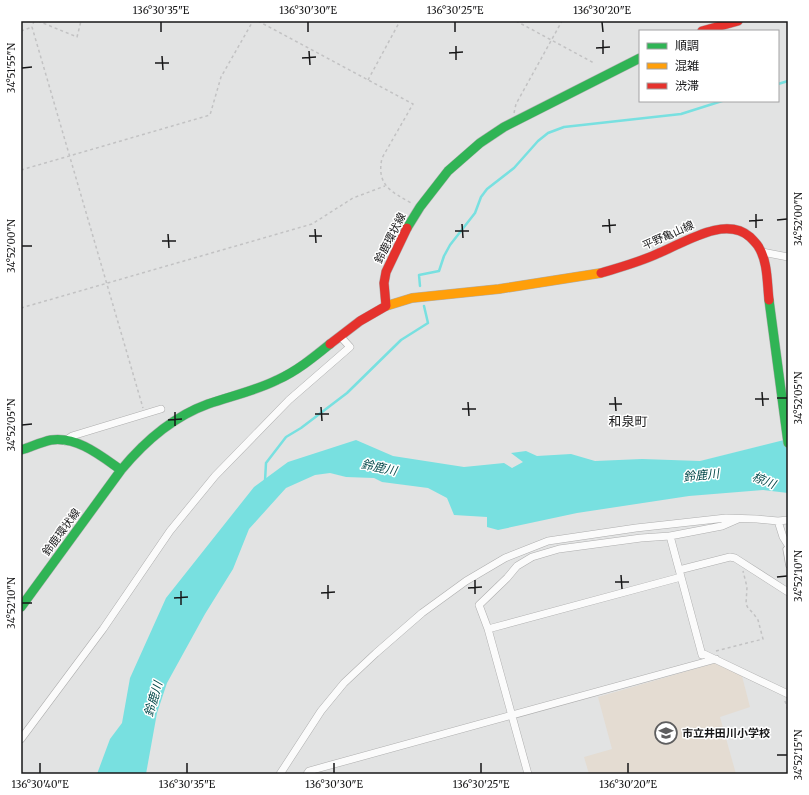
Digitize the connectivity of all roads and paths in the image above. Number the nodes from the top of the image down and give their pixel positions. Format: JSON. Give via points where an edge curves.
{"nodes":[{"id":1,"x":34,"y":21,"type":"edge"},
{"id":2,"x":38,"y":21,"type":"edge"},
{"id":3,"x":81,"y":21,"type":"edge"},
{"id":4,"x":253,"y":21,"type":"edge"},
{"id":5,"x":258,"y":21,"type":"edge"},
{"id":6,"x":265,"y":21,"type":"edge"},
{"id":7,"x":400,"y":21,"type":"edge"},
{"id":8,"x":516,"y":21,"type":"edge"},
{"id":9,"x":562,"y":21,"type":"edge"},
{"id":10,"x":738,"y":21,"type":"edge"},
{"id":11,"x":263,"y":24,"type":"junction"},
{"id":12,"x":32,"y":27,"type":"junction"},
{"id":13,"x":706,"y":30,"type":"edge"},
{"id":14,"x":21,"y":31,"type":"edge"},
{"id":15,"x":551,"y":41,"type":"junction"},
{"id":16,"x":639,"y":59,"type":"edge"},
{"id":17,"x":594,"y":64,"type":"dead end"},
{"id":18,"x":368,"y":80,"type":"junction"},
{"id":19,"x":518,"y":120,"type":"junction"},
{"id":20,"x":70,"y":156,"type":"junction"},
{"id":21,"x":21,"y":170,"type":"edge"},
{"id":22,"x":386,"y":186,"type":"junction"},
{"id":23,"x":420,"y":207,"type":"junction"},
{"id":24,"x":763,"y":255,"type":"junction"},
{"id":25,"x":788,"y":257,"type":"edge"},
{"id":26,"x":107,"y":283,"type":"junction"},
{"id":27,"x":386,"y":306,"type":"junction"},
{"id":28,"x":21,"y":308,"type":"edge"},
{"id":29,"x":340,"y":336,"type":"junction"},
{"id":30,"x":161,"y":409,"type":"dead end"},
{"id":31,"x":144,"y":414,"type":"junction"},
{"id":32,"x":65,"y":441,"type":"junction"},
{"id":33,"x":788,"y":443,"type":"edge"},
{"id":34,"x":21,"y":450,"type":"edge"},
{"id":35,"x":121,"y":470,"type":"junction"},
{"id":36,"x":738,"y":519,"type":"junction"},
{"id":37,"x":788,"y":520,"type":"edge"},
{"id":38,"x":778,"y":521,"type":"junction"},
{"id":39,"x":670,"y":536,"type":"junction"},
{"id":40,"x":788,"y":545,"type":"edge"},
{"id":41,"x":741,"y":563,"type":"junction"},
{"id":42,"x":788,"y":566,"type":"edge"},
{"id":43,"x":680,"y":574,"type":"junction"},
{"id":44,"x":788,"y":592,"type":"edge"},
{"id":45,"x":21,"y":607,"type":"edge"},
{"id":46,"x":488,"y":629,"type":"junction"},
{"id":47,"x":704,"y":654,"type":"junction"},
{"id":48,"x":716,"y":660,"type":"junction"},
{"id":49,"x":788,"y":694,"type":"edge"},
{"id":50,"x":512,"y":715,"type":"junction"},
{"id":51,"x":21,"y":740,"type":"edge"},
{"id":52,"x":280,"y":774,"type":"edge"},
{"id":53,"x":307,"y":774,"type":"edge"},
{"id":54,"x":528,"y":774,"type":"edge"}],
"edges":[{"from":1,"to":12,"type":"path"},
{"from":2,"to":3,"type":"path","via":[[77,37]]},
{"from":4,"to":20,"type":"path","via":[[221,77],[210,115]]},
{"from":5,"to":11,"type":"path"},
{"from":6,"to":11,"type":"path"},
{"from":7,"to":18,"type":"path"},
{"from":8,"to":15,"type":"path"},
{"from":9,"to":15,"type":"path"},
{"from":10,"to":13,"type":"main road"},
{"from":11,"to":18,"type":"path"},
{"from":12,"to":14,"type":"path"},
{"from":12,"to":20,"type":"path"},
{"from":15,"to":17,"type":"path"},
{"from":15,"to":19,"type":"path","via":[[516,104],[514,112]]},
{"from":16,"to":19,"type":"main road","name":"鈴鹿環状線"},
{"from":18,"to":22,"type":"path","via":[[413,104],[382,158],[381,176]]},
{"from":19,"to":23,"type":"main road","name":"鈴鹿環状線","via":[[469,152],[448,171]]},
{"from":20,"to":21,"type":"path"},
{"from":20,"to":26,"type":"path"},
{"from":22,"to":23,"type":"path","via":[[392,193]]},
{"from":22,"to":26,"type":"path","via":[[353,198],[312,224]]},
{"from":23,"to":27,"type":"main road","name":"鈴鹿環状線","via":[[386,272]]},
{"from":24,"to":25,"type":"street"},
{"from":24,"to":27,"type":"main road","name":"平野亀山線","via":[[745,233],[719,229],[631,264],[594,275],[412,298]]},
{"from":24,"to":33,"type":"main road"},
{"from":26,"to":28,"type":"path"},
{"from":26,"to":31,"type":"path"},
{"from":27,"to":29,"type":"main road","name":"鈴鹿環状線","via":[[365,317]]},
{"from":29,"to":35,"type":"main road","name":"鈴鹿環状線","via":[[288,374],[172,420],[147,441]]},
{"from":29,"to":51,"type":"street","via":[[350,347],[289,400],[215,476],[170,531],[103,629]]},
{"from":30,"to":31,"type":"street"},
{"from":31,"to":32,"type":"street","via":[[72,436]]},
{"from":32,"to":34,"type":"main road","via":[[54,440]]},
{"from":32,"to":35,"type":"main road","via":[[96,452]]},
{"from":35,"to":45,"type":"main road","name":"鈴鹿環状線"},
{"from":36,"to":38,"type":"street"},
{"from":36,"to":39,"type":"street","via":[[722,526]]},
{"from":36,"to":52,"type":"street","via":[[689,521],[548,541],[505,558],[466,581],[422,614],[344,683],[321,711]]},
{"from":37,"to":38,"type":"street"},
{"from":38,"to":40,"type":"street"},
{"from":39,"to":43,"type":"street"},
{"from":39,"to":46,"type":"street","via":[[559,549],[532,558],[517,566],[479,604]]},
{"from":40,"to":42,"type":"lane","via":[[785,549]]},
{"from":41,"to":43,"type":"street","via":[[730,557]]},
{"from":41,"to":44,"type":"street"},
{"from":41,"to":47,"type":"path","via":[[747,587],[746,604],[758,620],[763,639]]},
{"from":43,"to":46,"type":"street"},
{"from":43,"to":47,"type":"street","via":[[702,655]]},
{"from":46,"to":50,"type":"street"},
{"from":47,"to":48,"type":"street"},
{"from":48,"to":49,"type":"street"},
{"from":48,"to":50,"type":"street"},
{"from":50,"to":53,"type":"street"},
{"from":50,"to":54,"type":"street"}]}
